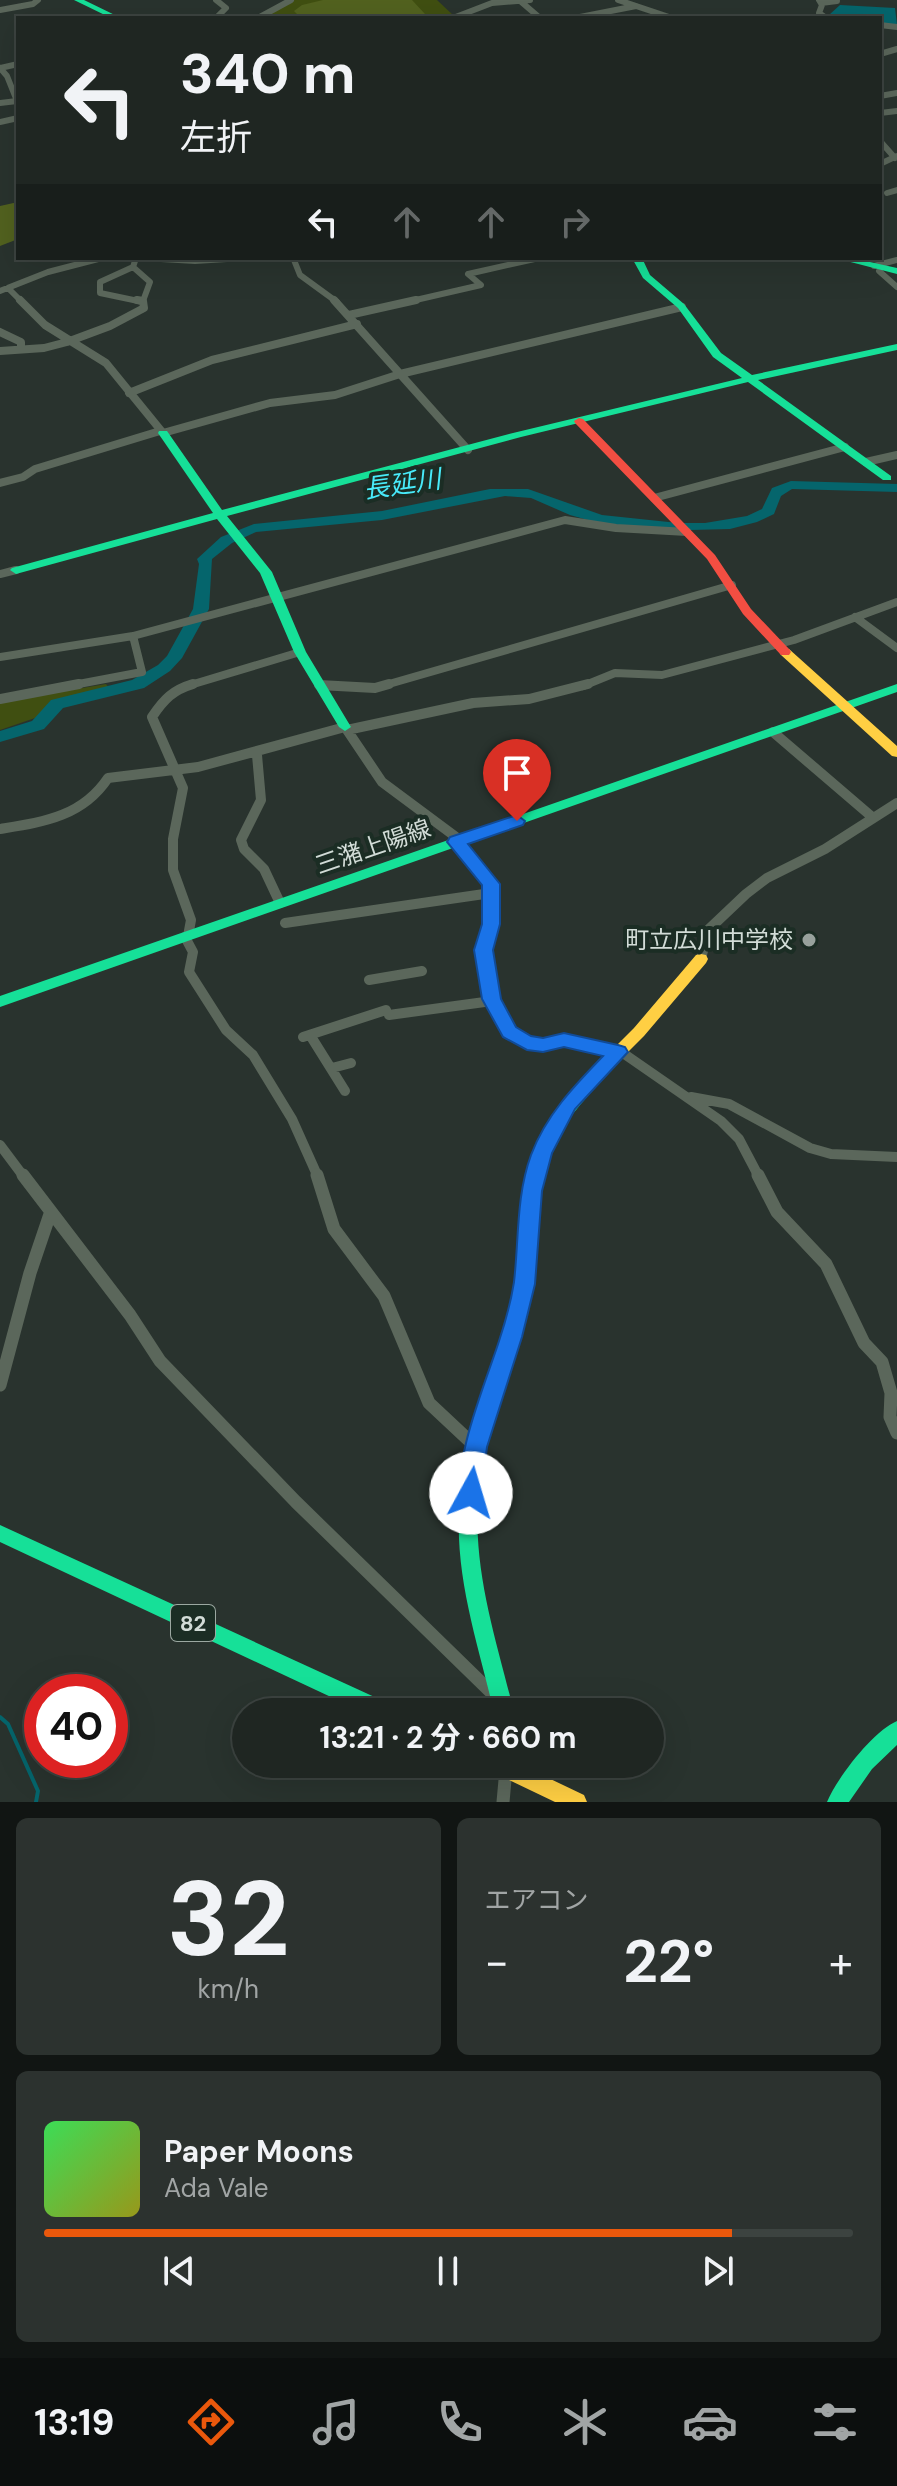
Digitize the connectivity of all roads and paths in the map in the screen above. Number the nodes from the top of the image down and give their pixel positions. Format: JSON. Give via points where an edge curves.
{"nodes":[{"id":1,"x":38,"y":0,"type":"edge"},
{"id":2,"x":78,"y":0,"type":"edge"},
{"id":3,"x":216,"y":0,"type":"edge"},
{"id":4,"x":291,"y":0,"type":"edge"},
{"id":5,"x":530,"y":0,"type":"edge"},
{"id":6,"x":618,"y":0,"type":"edge"},
{"id":7,"x":520,"y":1,"type":"edge"},
{"id":8,"x":820,"y":1,"type":"edge"},
{"id":9,"x":837,"y":1,"type":"edge"},
{"id":10,"x":636,"y":6,"type":"junction"},
{"id":11,"x":0,"y":10,"type":"edge"},
{"id":12,"x":609,"y":11,"type":"junction"},
{"id":13,"x":113,"y":16,"type":"edge"},
{"id":14,"x":218,"y":16,"type":"edge"},
{"id":15,"x":262,"y":16,"type":"edge"},
{"id":16,"x":458,"y":16,"type":"edge"},
{"id":17,"x":538,"y":16,"type":"edge"},
{"id":18,"x":585,"y":16,"type":"edge"},
{"id":19,"x":615,"y":16,"type":"edge"},
{"id":20,"x":666,"y":16,"type":"edge"},
{"id":21,"x":0,"y":68,"type":"edge"},
{"id":22,"x":16,"y":98,"type":"edge"},
{"id":23,"x":897,"y":190,"type":"edge"},
{"id":24,"x":887,"y":193,"type":"dead end"},
{"id":25,"x":94,"y":260,"type":"edge"},
{"id":26,"x":178,"y":260,"type":"edge"},
{"id":27,"x":211,"y":260,"type":"edge"},
{"id":28,"x":294,"y":260,"type":"edge"},
{"id":29,"x":530,"y":260,"type":"edge"},
{"id":30,"x":638,"y":260,"type":"edge"},
{"id":31,"x":850,"y":260,"type":"edge"},
{"id":32,"x":897,"y":260,"type":"edge"},
{"id":33,"x":134,"y":262,"type":"edge"},
{"id":34,"x":877,"y":268,"type":"junction"},
{"id":35,"x":897,"y":271,"type":"edge"},
{"id":36,"x":897,"y":287,"type":"edge"},
{"id":37,"x":4,"y":289,"type":"edge"},
{"id":38,"x":143,"y":301,"type":"junction"},
{"id":39,"x":682,"y":307,"type":"junction"},
{"id":40,"x":349,"y":315,"type":"junction"},
{"id":41,"x":357,"y":324,"type":"junction"},
{"id":42,"x":0,"y":332,"type":"edge"},
{"id":43,"x":70,"y":340,"type":"junction"},
{"id":44,"x":21,"y":346,"type":"junction"},
{"id":45,"x":897,"y":347,"type":"edge"},
{"id":46,"x":0,"y":351,"type":"edge"},
{"id":47,"x":400,"y":374,"type":"junction"},
{"id":48,"x":750,"y":378,"type":"junction"},
{"id":49,"x":129,"y":393,"type":"junction"},
{"id":50,"x":579,"y":421,"type":"junction"},
{"id":51,"x":161,"y":432,"type":"junction"},
{"id":52,"x":845,"y":447,"type":"junction"},
{"id":53,"x":468,"y":450,"type":"junction"},
{"id":54,"x":897,"y":455,"type":"edge"},
{"id":55,"x":866,"y":462,"type":"junction"},
{"id":56,"x":893,"y":481,"type":"edge"},
{"id":57,"x":0,"y":483,"type":"edge"},
{"id":58,"x":654,"y":498,"type":"junction"},
{"id":59,"x":221,"y":514,"type":"junction"},
{"id":60,"x":686,"y":531,"type":"junction"},
{"id":61,"x":16,"y":570,"type":"joint"},
{"id":62,"x":0,"y":574,"type":"edge"},
{"id":63,"x":732,"y":585,"type":"junction"},
{"id":64,"x":277,"y":598,"type":"junction"},
{"id":65,"x":897,"y":602,"type":"edge"},
{"id":66,"x":855,"y":617,"type":"junction"},
{"id":67,"x":133,"y":636,"type":"junction"},
{"id":68,"x":777,"y":645,"type":"junction"},
{"id":69,"x":897,"y":648,"type":"edge"},
{"id":70,"x":300,"y":652,"type":"junction"},
{"id":71,"x":0,"y":657,"type":"edge"},
{"id":72,"x":319,"y":685,"type":"junction"},
{"id":73,"x":897,"y":688,"type":"edge"},
{"id":74,"x":0,"y":699,"type":"edge"},
{"id":75,"x":848,"y":706,"type":"junction"},
{"id":76,"x":346,"y":728,"type":"junction"},
{"id":77,"x":773,"y":732,"type":"junction"},
{"id":78,"x":897,"y":753,"type":"edge"},
{"id":79,"x":257,"y":755,"type":"junction"},
{"id":80,"x":174,"y":773,"type":"junction"},
{"id":81,"x":897,"y":803,"type":"edge"},
{"id":82,"x":871,"y":816,"type":"junction"},
{"id":83,"x":0,"y":829,"type":"edge"},
{"id":84,"x":458,"y":841,"type":"junction"},
{"id":85,"x":491,"y":893,"type":"junction"},
{"id":86,"x":280,"y":903,"type":"junction"},
{"id":87,"x":285,"y":923,"type":"dead end"},
{"id":88,"x":187,"y":936,"type":"junction"},
{"id":89,"x":701,"y":959,"type":"joint"},
{"id":90,"x":422,"y":971,"type":"dead end"},
{"id":91,"x":369,"y":980,"type":"dead end"},
{"id":92,"x":492,"y":1001,"type":"junction"},
{"id":93,"x":0,"y":1002,"type":"edge"},
{"id":94,"x":619,"y":1052,"type":"junction"},
{"id":95,"x":351,"y":1063,"type":"dead end"},
{"id":96,"x":332,"y":1068,"type":"junction"},
{"id":97,"x":345,"y":1091,"type":"dead end"},
{"id":98,"x":689,"y":1097,"type":"junction"},
{"id":99,"x":0,"y":1145,"type":"edge"},
{"id":100,"x":897,"y":1157,"type":"edge"},
{"id":101,"x":50,"y":1214,"type":"junction"},
{"id":102,"x":0,"y":1385,"type":"edge"},
{"id":103,"x":897,"y":1433,"type":"edge"},
{"id":104,"x":476,"y":1447,"type":"junction"},
{"id":105,"x":0,"y":1533,"type":"edge"},
{"id":106,"x":355,"y":1698,"type":"edge"},
{"id":107,"x":493,"y":1698,"type":"edge"},
{"id":108,"x":501,"y":1698,"type":"edge"},
{"id":109,"x":897,"y":1731,"type":"edge"},
{"id":110,"x":503,"y":1778,"type":"edge"},
{"id":111,"x":529,"y":1778,"type":"edge"},
{"id":112,"x":503,"y":1802,"type":"edge"},
{"id":113,"x":577,"y":1802,"type":"edge"},
{"id":114,"x":837,"y":1802,"type":"edge"}],
"edges":[{"from":1,"to":11,"type":"street"},
{"from":2,"to":13,"type":"main road"},
{"from":3,"to":14,"type":"street","via":[[226,8]]},
{"from":4,"to":15,"type":"street"},
{"from":5,"to":7,"type":"street"},
{"from":6,"to":10,"type":"street"},
{"from":7,"to":16,"type":"street","via":[[492,3]]},
{"from":7,"to":17,"type":"street"},
{"from":8,"to":9,"type":"street"},
{"from":10,"to":12,"type":"street"},
{"from":10,"to":20,"type":"street"},
{"from":12,"to":18,"type":"street"},
{"from":12,"to":19,"type":"street"},
{"from":21,"to":22,"type":"street"},
{"from":23,"to":24,"type":"street"},
{"from":25,"to":37,"type":"street"},
{"from":26,"to":27,"type":"street"},
{"from":28,"to":40,"type":"street","via":[[300,275]]},
{"from":29,"to":40,"type":"street","via":[[468,274],[481,285]]},
{"from":30,"to":39,"type":"main road","via":[[646,276]]},
{"from":31,"to":34,"type":"main road"},
{"from":32,"to":34,"type":"street"},
{"from":33,"to":38,"type":"street","via":[[150,282]]},
{"from":33,"to":38,"type":"street","via":[[100,282],[100,293]]},
{"from":34,"to":35,"type":"main road"},
{"from":34,"to":36,"type":"street"},
{"from":37,"to":43,"type":"street"},
{"from":38,"to":43,"type":"street","via":[[144,308],[122,323]]},
{"from":39,"to":47,"type":"street"},
{"from":39,"to":48,"type":"main road","via":[[717,355]]},
{"from":40,"to":41,"type":"street"},
{"from":41,"to":47,"type":"street"},
{"from":41,"to":49,"type":"street","via":[[241,350]]},
{"from":42,"to":44,"type":"street"},
{"from":43,"to":44,"type":"street","via":[[48,347]]},
{"from":43,"to":49,"type":"street","via":[[106,363]]},
{"from":44,"to":46,"type":"street"},
{"from":45,"to":48,"type":"main road"},
{"from":47,"to":51,"type":"street","via":[[335,395],[270,403]]},
{"from":47,"to":53,"type":"street"},
{"from":48,"to":50,"type":"main road"},
{"from":48,"to":52,"type":"main road"},
{"from":49,"to":51,"type":"street"},
{"from":50,"to":53,"type":"main road"},
{"from":50,"to":58,"type":"main road"},
{"from":51,"to":57,"type":"street"},
{"from":51,"to":59,"type":"main road"},
{"from":52,"to":55,"type":"main road"},
{"from":52,"to":58,"type":"street"},
{"from":53,"to":59,"type":"main road"},
{"from":54,"to":55,"type":"street"},
{"from":55,"to":56,"type":"main road"},
{"from":58,"to":60,"type":"main road"},
{"from":59,"to":61,"type":"main road"},
{"from":59,"to":64,"type":"main road","via":[[258,558]]},
{"from":60,"to":63,"type":"main road"},
{"from":60,"to":64,"type":"street","via":[[565,520]]},
{"from":61,"to":62,"type":"street"},
{"from":63,"to":68,"type":"main road"},
{"from":63,"to":72,"type":"street","via":[[375,688]]},
{"from":64,"to":67,"type":"street"},
{"from":64,"to":70,"type":"main road"},
{"from":65,"to":66,"type":"street"},
{"from":66,"to":68,"type":"street"},
{"from":66,"to":69,"type":"street"},
{"from":67,"to":71,"type":"street"},
{"from":67,"to":74,"type":"street","via":[[142,672]]},
{"from":68,"to":75,"type":"main road"},
{"from":68,"to":76,"type":"street","via":[[662,675],[615,673],[576,689],[529,699],[473,703]]},
{"from":70,"to":72,"type":"main road"},
{"from":70,"to":80,"type":"street","via":[[169,694],[152,717]]},
{"from":72,"to":76,"type":"main road"},
{"from":73,"to":75,"type":"main road","name":"三潴上陽線"},
{"from":75,"to":77,"type":"main road","name":"三潴上陽線"},
{"from":75,"to":78,"type":"main road"},
{"from":76,"to":79,"type":"street"},
{"from":76,"to":84,"type":"street","via":[[382,782]]},
{"from":77,"to":82,"type":"street"},
{"from":77,"to":84,"type":"main road","name":"三潴上陽線"},
{"from":79,"to":80,"type":"street"},
{"from":79,"to":86,"type":"street","via":[[262,803],[241,840],[264,869]]},
{"from":80,"to":83,"type":"street","via":[[108,778],[91,803],[63,816]]},
{"from":80,"to":88,"type":"street","via":[[183,788],[173,870],[191,920]]},
{"from":81,"to":82,"type":"street"},
{"from":82,"to":89,"type":"street","via":[[746,894],[708,930]]},
{"from":84,"to":85,"type":"street","via":[[491,884]]},
{"from":84,"to":86,"type":"main road","name":"三潴上陽線"},
{"from":85,"to":87,"type":"street"},
{"from":85,"to":92,"type":"street","via":[[484,950]]},
{"from":86,"to":88,"type":"main road","name":"三潴上陽線"},
{"from":88,"to":93,"type":"main road","name":"三潴上陽線"},
{"from":88,"to":104,"type":"street","via":[[193,952],[189,972],[226,1030],[253,1055],[292,1119],[334,1229],[384,1296],[424,1395]]},
{"from":89,"to":94,"type":"main road"},
{"from":90,"to":91,"type":"street"},
{"from":92,"to":94,"type":"street","via":[[510,1032],[527,1043],[564,1040]]},
{"from":92,"to":96,"type":"street","via":[[388,1012],[307,1036]]},
{"from":94,"to":98,"type":"street"},
{"from":94,"to":104,"type":"main road","via":[[568,1104],[542,1153],[531,1191],[525,1284]]},
{"from":95,"to":96,"type":"street"},
{"from":96,"to":97,"type":"street"},
{"from":98,"to":100,"type":"street","via":[[741,1109],[810,1148]]},
{"from":98,"to":103,"type":"street","via":[[739,1139],[777,1212],[826,1264],[864,1343],[882,1362]]},
{"from":99,"to":101,"type":"street"},
{"from":101,"to":102,"type":"street"},
{"from":101,"to":107,"type":"street","via":[[160,1361]]},
{"from":104,"to":108,"type":"main road","via":[[468,1516],[475,1578]]},
{"from":105,"to":106,"type":"main road","number":"82"},
{"from":109,"to":114,"type":"main road","via":[[865,1762]]},
{"from":110,"to":112,"type":"street"},
{"from":111,"to":113,"type":"main road"}]}
